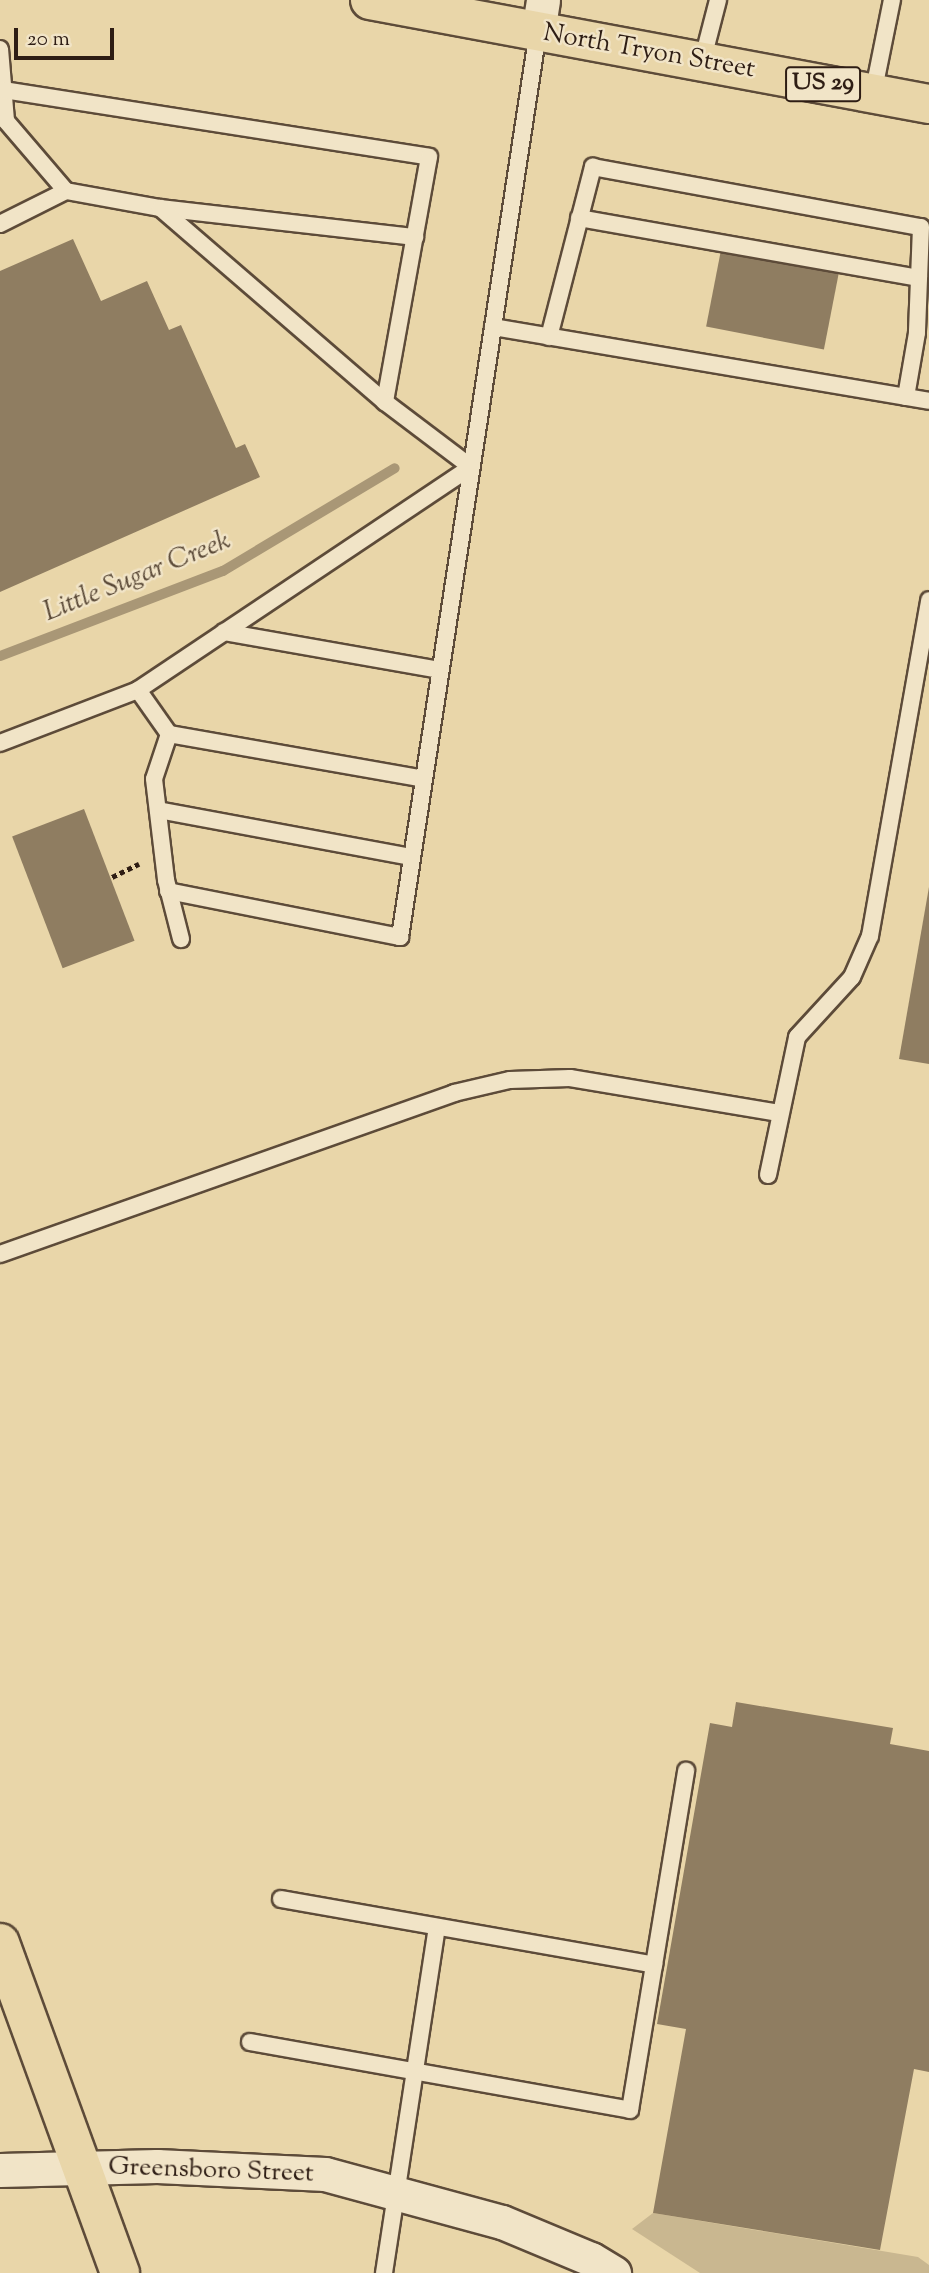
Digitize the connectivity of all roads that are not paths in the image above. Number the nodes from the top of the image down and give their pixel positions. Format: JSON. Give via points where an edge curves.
{"nodes":[{"id":1,"x":370,"y":0,"type":"edge"},
{"id":2,"x":719,"y":0,"type":"edge"},
{"id":3,"x":892,"y":0,"type":"edge"},
{"id":4,"x":491,"y":11,"type":"edge"},
{"id":5,"x":540,"y":16,"type":"edge"},
{"id":6,"x":0,"y":50,"type":"edge"},
{"id":7,"x":702,"y":62,"type":"junction"},
{"id":8,"x":4,"y":90,"type":"junction"},
{"id":9,"x":873,"y":94,"type":"junction"},
{"id":10,"x":929,"y":104,"type":"edge"},
{"id":11,"x":3,"y":122,"type":"edge"},
{"id":12,"x":66,"y":191,"type":"junction"},
{"id":13,"x":160,"y":208,"type":"junction"},
{"id":14,"x":579,"y":218,"type":"junction"},
{"id":15,"x":0,"y":224,"type":"edge"},
{"id":16,"x":415,"y":237,"type":"junction"},
{"id":17,"x":919,"y":278,"type":"junction"},
{"id":18,"x":493,"y":327,"type":"junction"},
{"id":19,"x":923,"y":334,"type":"edge"},
{"id":20,"x":549,"y":337,"type":"junction"},
{"id":21,"x":906,"y":397,"type":"junction"},
{"id":22,"x":929,"y":401,"type":"edge"},
{"id":23,"x":385,"y":402,"type":"junction"},
{"id":24,"x":471,"y":467,"type":"junction"},
{"id":25,"x":929,"y":600,"type":"edge"},
{"id":26,"x":225,"y":632,"type":"junction"},
{"id":27,"x":440,"y":670,"type":"junction"},
{"id":28,"x":138,"y":690,"type":"junction"},
{"id":29,"x":169,"y":734,"type":"junction"},
{"id":30,"x":0,"y":743,"type":"edge"},
{"id":31,"x":424,"y":779,"type":"junction"},
{"id":32,"x":158,"y":810,"type":"junction"},
{"id":33,"x":412,"y":857,"type":"junction"},
{"id":34,"x":168,"y":891,"type":"junction"},
{"id":35,"x":181,"y":939,"type":"dead end"},
{"id":36,"x":779,"y":1113,"type":"junction"},
{"id":37,"x":768,"y":1175,"type":"dead end"},
{"id":38,"x":0,"y":1254,"type":"edge"},
{"id":39,"x":686,"y":1771,"type":"dead end"},
{"id":40,"x":281,"y":1899,"type":"dead end"},
{"id":41,"x":437,"y":1927,"type":"junction"},
{"id":42,"x":0,"y":1943,"type":"edge"},
{"id":43,"x":654,"y":1965,"type":"junction"},
{"id":44,"x":250,"y":2042,"type":"dead end"},
{"id":45,"x":414,"y":2071,"type":"junction"},
{"id":46,"x":80,"y":2167,"type":"junction"},
{"id":47,"x":0,"y":2170,"type":"edge"},
{"id":48,"x":396,"y":2190,"type":"junction"},
{"id":49,"x":120,"y":2273,"type":"edge"},
{"id":50,"x":384,"y":2273,"type":"edge"},
{"id":51,"x":614,"y":2273,"type":"edge"}],
"edges":[{"from":1,"to":4,"type":"main road","name":"North Tryon Street","number":"US 29"},
{"from":2,"to":7,"type":"lane"},
{"from":3,"to":9,"type":"lane"},
{"from":4,"to":5,"type":"main road","name":"North Tryon Street","number":"US 29"},
{"from":5,"to":7,"type":"main road","name":"North Tryon Street","number":"US 29"},
{"from":5,"to":18,"type":"lane"},
{"from":6,"to":8,"type":"lane"},
{"from":7,"to":9,"type":"main road","name":"North Tryon Street","number":"US 29"},
{"from":8,"to":11,"type":"lane"},
{"from":8,"to":16,"type":"lane","via":[[429,157]]},
{"from":9,"to":10,"type":"main road","name":"North Tryon Street","number":"US 29"},
{"from":11,"to":12,"type":"lane"},
{"from":12,"to":13,"type":"lane"},
{"from":12,"to":15,"type":"lane"},
{"from":13,"to":16,"type":"lane"},
{"from":13,"to":23,"type":"lane"},
{"from":14,"to":17,"type":"lane"},
{"from":14,"to":17,"type":"lane","via":[[593,167],[921,227]]},
{"from":14,"to":20,"type":"lane"},
{"from":16,"to":23,"type":"lane"},
{"from":17,"to":19,"type":"lane"},
{"from":18,"to":20,"type":"lane"},
{"from":18,"to":24,"type":"lane"},
{"from":19,"to":21,"type":"lane"},
{"from":20,"to":21,"type":"lane"},
{"from":21,"to":22,"type":"lane"},
{"from":23,"to":24,"type":"lane"},
{"from":24,"to":26,"type":"lane"},
{"from":24,"to":27,"type":"lane"},
{"from":25,"to":36,"type":"lane","via":[[870,936],[852,977],[796,1037]]},
{"from":26,"to":27,"type":"lane"},
{"from":26,"to":28,"type":"lane"},
{"from":27,"to":31,"type":"lane"},
{"from":28,"to":29,"type":"lane"},
{"from":28,"to":30,"type":"lane"},
{"from":29,"to":31,"type":"lane"},
{"from":29,"to":32,"type":"lane","via":[[154,779]]},
{"from":31,"to":33,"type":"lane"},
{"from":32,"to":33,"type":"lane"},
{"from":32,"to":34,"type":"lane"},
{"from":33,"to":34,"type":"lane","via":[[400,937]]},
{"from":34,"to":35,"type":"lane"},
{"from":36,"to":37,"type":"lane"},
{"from":36,"to":38,"type":"lane","via":[[570,1078],[510,1080],[454,1093]]},
{"from":39,"to":43,"type":"lane"},
{"from":40,"to":41,"type":"lane"},
{"from":41,"to":43,"type":"lane"},
{"from":41,"to":45,"type":"lane"},
{"from":42,"to":46,"type":"main road"},
{"from":43,"to":45,"type":"lane","via":[[630,2110]]},
{"from":44,"to":45,"type":"lane"},
{"from":45,"to":48,"type":"lane"},
{"from":46,"to":47,"type":"street","name":"Greensboro Street"},
{"from":46,"to":48,"type":"street","name":"Greensboro Street","via":[[236,2167],[325,2174]]},
{"from":46,"to":49,"type":"main road"},
{"from":48,"to":50,"type":"lane"},
{"from":48,"to":51,"type":"street","name":"Greensboro Street","via":[[502,2222]]}]}
